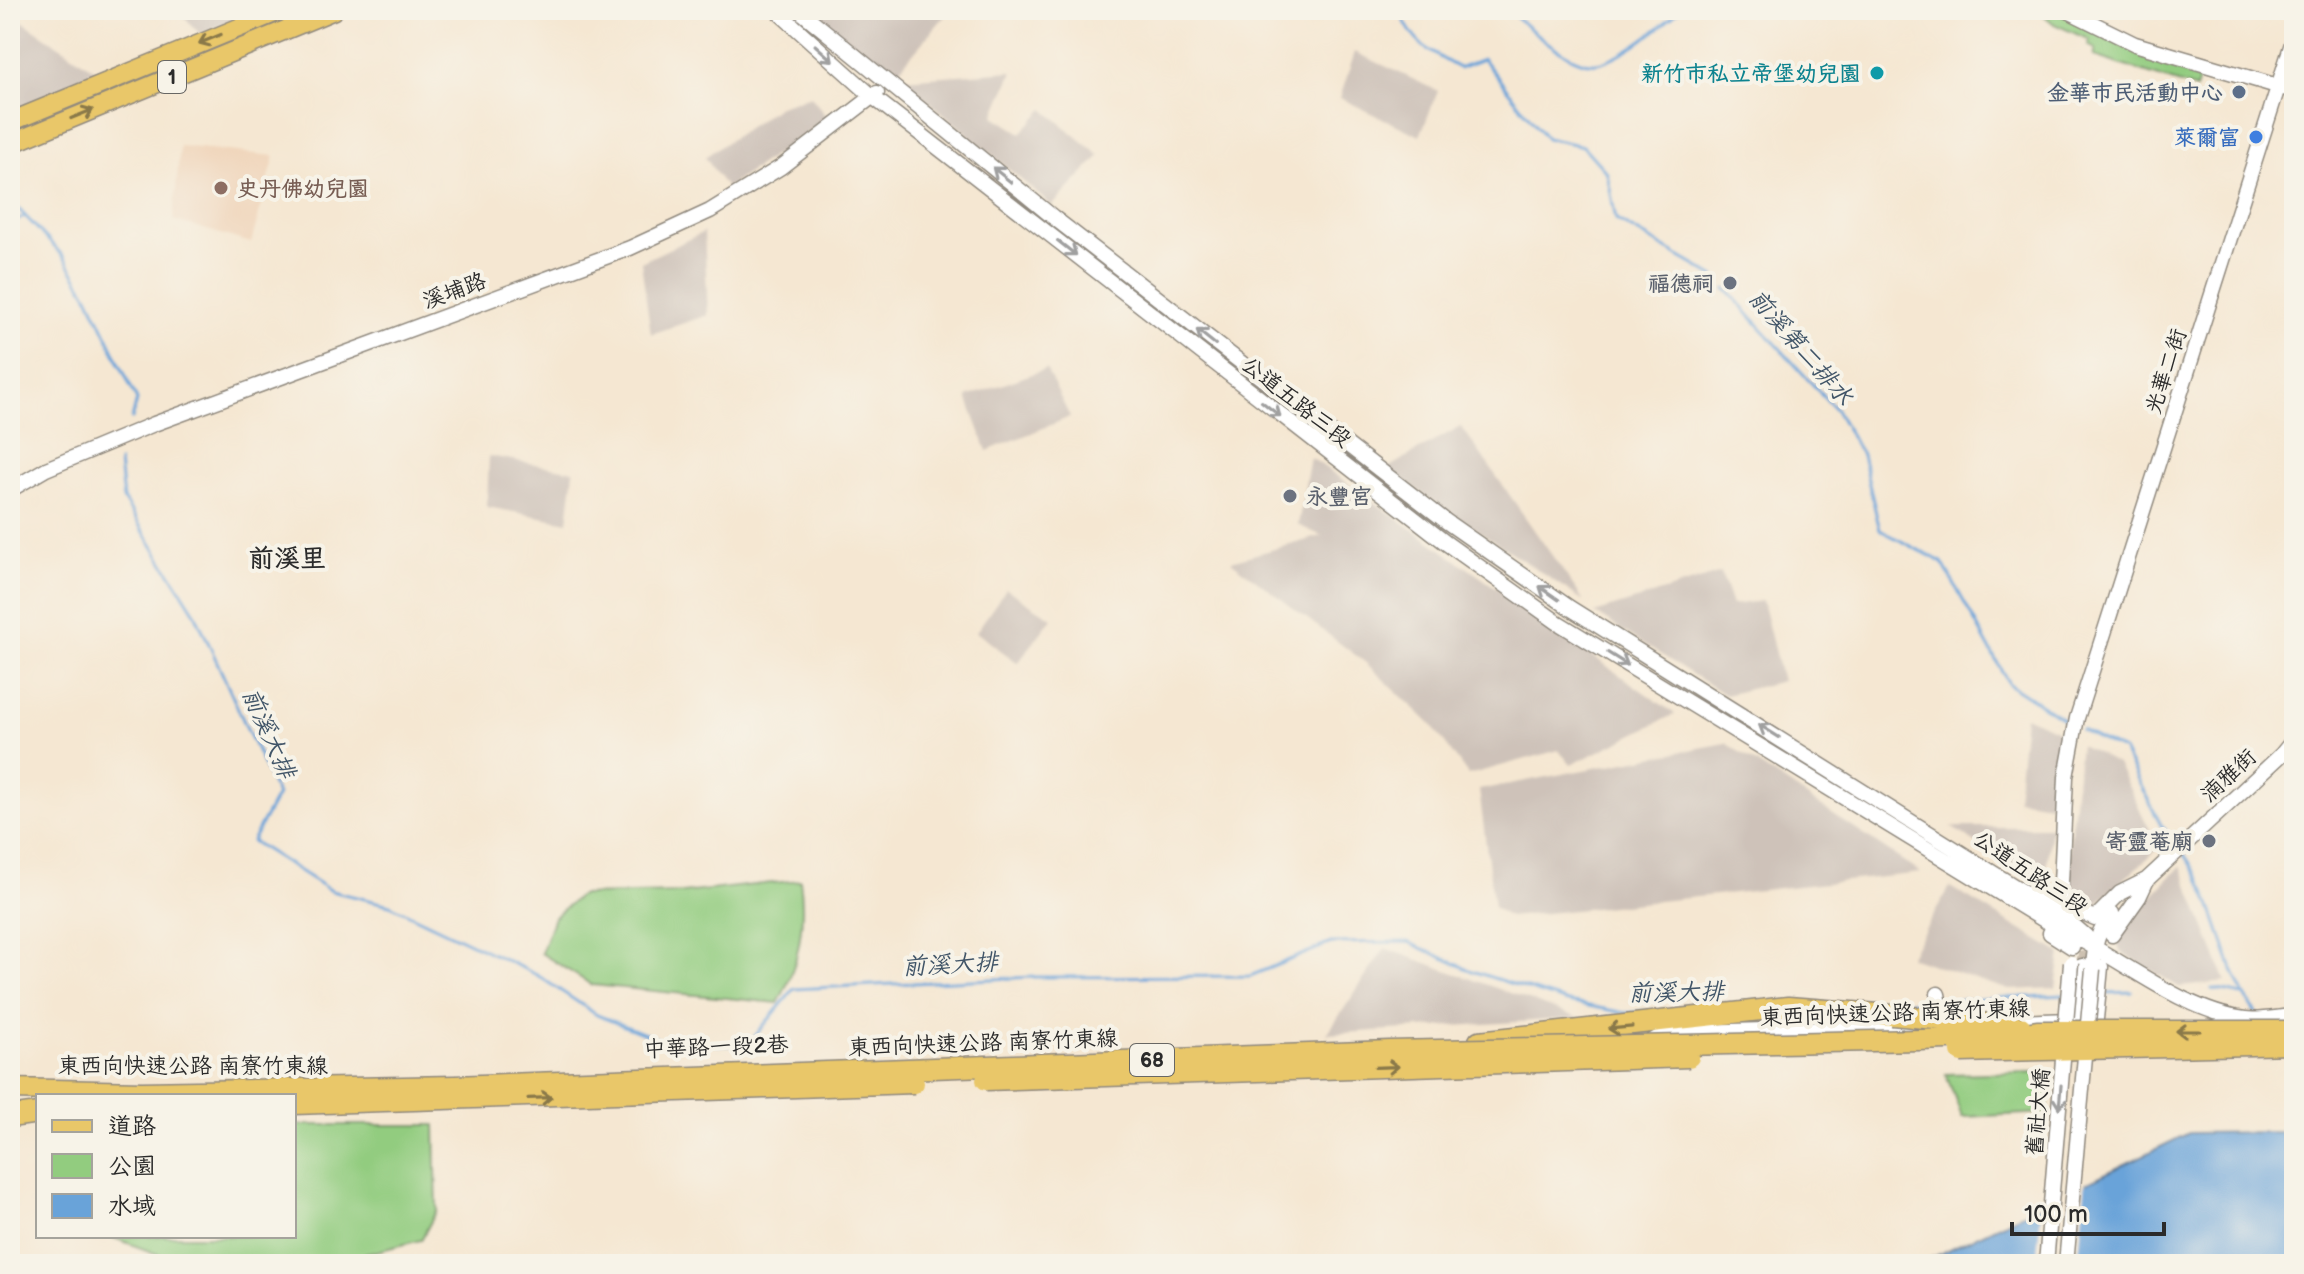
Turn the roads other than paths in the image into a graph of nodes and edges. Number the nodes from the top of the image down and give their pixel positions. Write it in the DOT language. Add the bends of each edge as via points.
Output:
graph roads {
  1 [pos="282,10"];
  2 [pos="334,10"];
  3 [pos="776,10"];
  4 [pos="799,10"];
  5 [pos="2066,10"];
  6 [pos="2294,37"];
  7 [pos="886,84"];
  8 [pos="2279,86"];
  9 [pos="2294,91"];
  10 [pos="873,97"];
  11 [pos="10,122"];
  12 [pos="10,144"];
  13 [pos="10,490"];
  14 [pos="1671,670"];
  15 [pos="1661,686"];
  16 [pos="2294,739"];
  17 [pos="1835,773"];
  18 [pos="1821,786"];
  19 [pos="2148,879"];
  20 [pos="2060,904"];
  21 [pos="2112,935"];
  22 [pos="2095,944"];
  23 [pos="2072,947"];
  24 [pos="2087,966"];
  25 [pos="1938,994"];
  26 [pos="1942,1015"];
  27 [pos="2294,1016"];
  28 [pos="2077,1019"];
  29 [pos="1974,1023"];
  30 [pos="1911,1026"];
  31 [pos="2037,1031"];
  32 [pos="2294,1031"];
  33 [pos="2294,1044"];
  34 [pos="1482,1047"];
  35 [pos="10,1081"];
  36 [pos="10,1089"];
  37 [pos="10,1104"];
  38 [pos="36,1104"];
  39 [pos="296,1104"];
  40 [pos="36,1113"];
  41 [pos="10,1117"];
  42 [pos="2046,1264"];
  43 [pos="2066,1264"];
  1 -- 11 [label="main road, 1, one-way"];
  12 -- 2 [label="main road, 1, one-way"];
  3 -- 10 [label="street, 公道五路三段, one-way"];
  4 -- 7 [label="street, 公道五路三段"];
  5 -- 8 [label="street" via="2135,44"];
  6 -- 8 [label="street, 光華二街"];
  7 -- 10 [label="street, 溪埔路"];
  14 -- 7 [label="street, 公道五路三段, one-way" via="1570,608 1423,504"];
  8 -- 9 [label="street"];
  8 -- 20 [label="street, 光華二街" via="2077,718 2070,747"];
  10 -- 13 [label="street, 溪埔路" via="781,167 710,211 630,248 154,424 46,469"];
  10 -- 15 [label="street, 公道五路三段, one-way" via="1446,543 1557,622"];
  14 -- 15 [label="street"];
  17 -- 14 [label="street, 公道五路三段, one-way"];
  15 -- 18 [label="street, 公道五路三段"];
  16 -- 19 [label="street, 湳雅街"];
  17 -- 20 [label="street, 公道五路三段" via="1878,791"];
  17 -- 22 [label="street, 公道五路三段" via="2065,918"];
  18 -- 22 [label="street, 公道五路三段" via="2057,928"];
  18 -- 23 [label="street, 公道五路三段" via="1859,817"];
  19 -- 20 [label="street, 公道五路三段" via="2120,893 2095,918"];
  19 -- 21 [label="street"];
  19 -- 22 [label="street" via="2103,923"];
  22 -- 24 [label="street"];
  22 -- 24 [label="street"];
  22 -- 27 [label="street" via="2212,1011 2246,1019"];
  24 -- 28 [label="street"];
  24 -- 28 [label="street" via="2098,986 2096,1019"];
  24 -- 42 [label="street, 舊社大橋, one-way, bridge"];
  24 -- 43 [label="street, 舊社大橋, bridge"];
  25 -- 26 [label="street"];
  26 -- 29 [label="street, 中華路一段2巷"];
  26 -- 30 [label="street, 中華路一段2巷"];
  28 -- 29 [label="street, 中華路一段2巷"];
  29 -- 30 [label="street, 中華路一段2巷"];
  30 -- 34 [label="street, 中華路一段2巷" via="1667,1033 1639,1048"];
  32 -- 31 [label="highway, 東西向快速公路 南寮竹東線 / 68, one-way, bridge"];
  31 -- 34 [label="highway, one-way, bridge" via="2011,1024 1788,1007"];
  31 -- 36 [label="highway, 東西向快速公路 南寮竹東線 / 68, bridge" via="1920,1040 1390,1051 455,1086"];
  39 -- 33 [label="highway, 東西向快速公路 南寮竹東線 / 68, one-way, bridge" via="1661,1058"];
  34 -- 35 [label="street, 中華路一段2巷" via="1424,1044 445,1078 157,1084"];
  37 -- 38 [label="highway, 東西向快速公路 南寮竹東線"];
  40 -- 41 [label="highway"];
}
